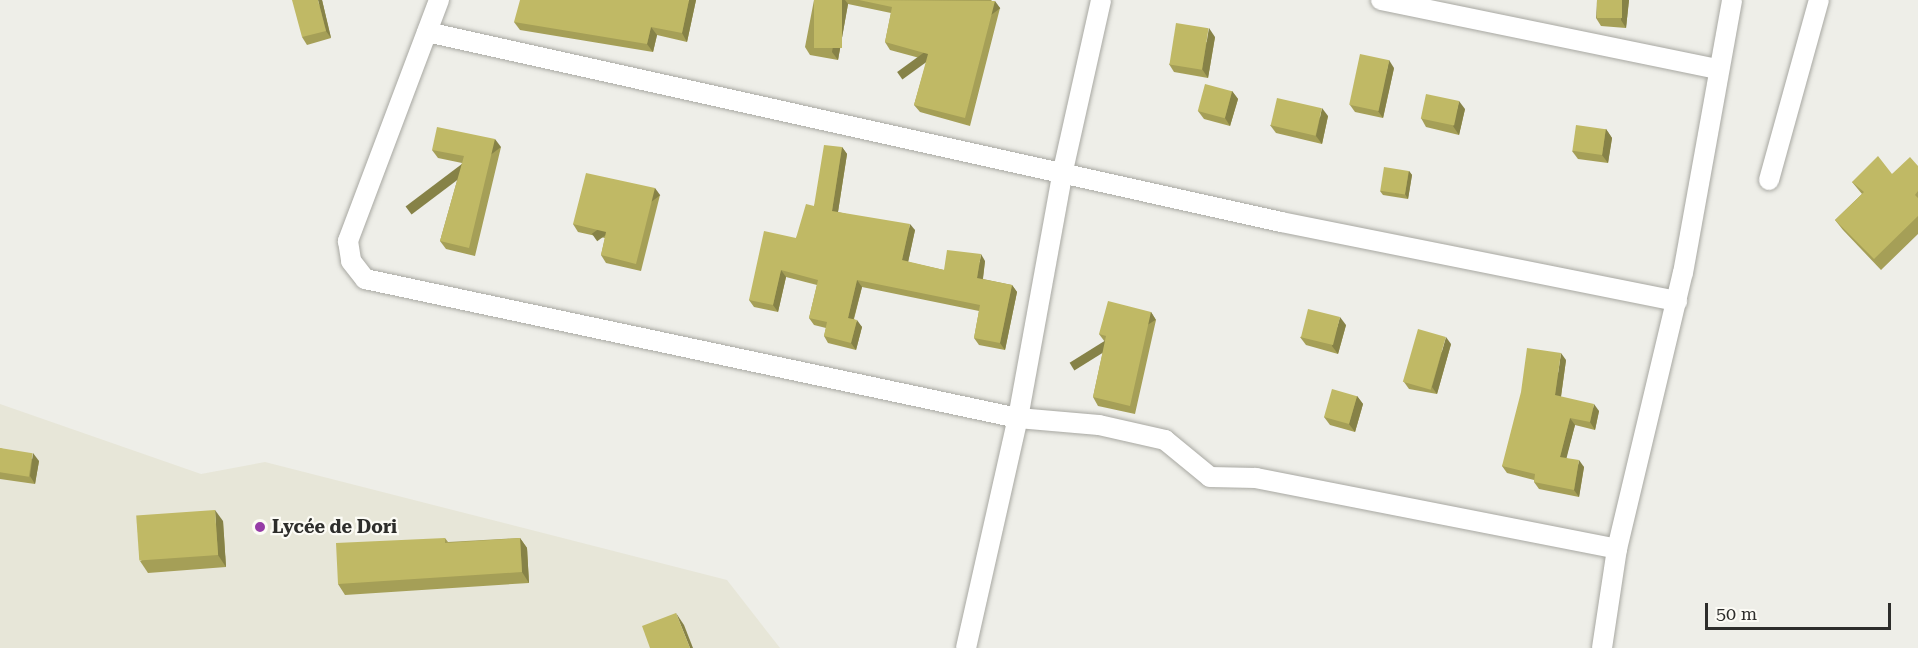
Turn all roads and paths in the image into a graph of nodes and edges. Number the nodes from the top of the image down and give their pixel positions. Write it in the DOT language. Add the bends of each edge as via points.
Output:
graph roads {
  1 [pos="440,0"];
  2 [pos="1101,0"];
  3 [pos="1381,0"];
  4 [pos="1732,0"];
  5 [pos="1819,0"];
  6 [pos="427,32"];
  7 [pos="1717,69"];
  8 [pos="1062,175"];
  9 [pos="1769,180"];
  10 [pos="1677,301"];
  11 [pos="1018,418"];
  12 [pos="1617,549"];
  13 [pos="966,648"];
  14 [pos="1602,648"];
  1 -- 6 [label="street"];
  2 -- 8 [label="street"];
  3 -- 7 [label="street"];
  4 -- 7 [label="street"];
  5 -- 9 [label="street"];
  6 -- 8 [label="street"];
  6 -- 11 [label="street" via="348,241 351,261 365,279"];
  7 -- 10 [label="street"];
  8 -- 10 [label="street"];
  8 -- 11 [label="street"];
  10 -- 12 [label="street"];
  11 -- 12 [label="street" via="1099,425 1165,440 1210,477 1256,478"];
  11 -- 13 [label="street"];
  12 -- 14 [label="street"];
}
